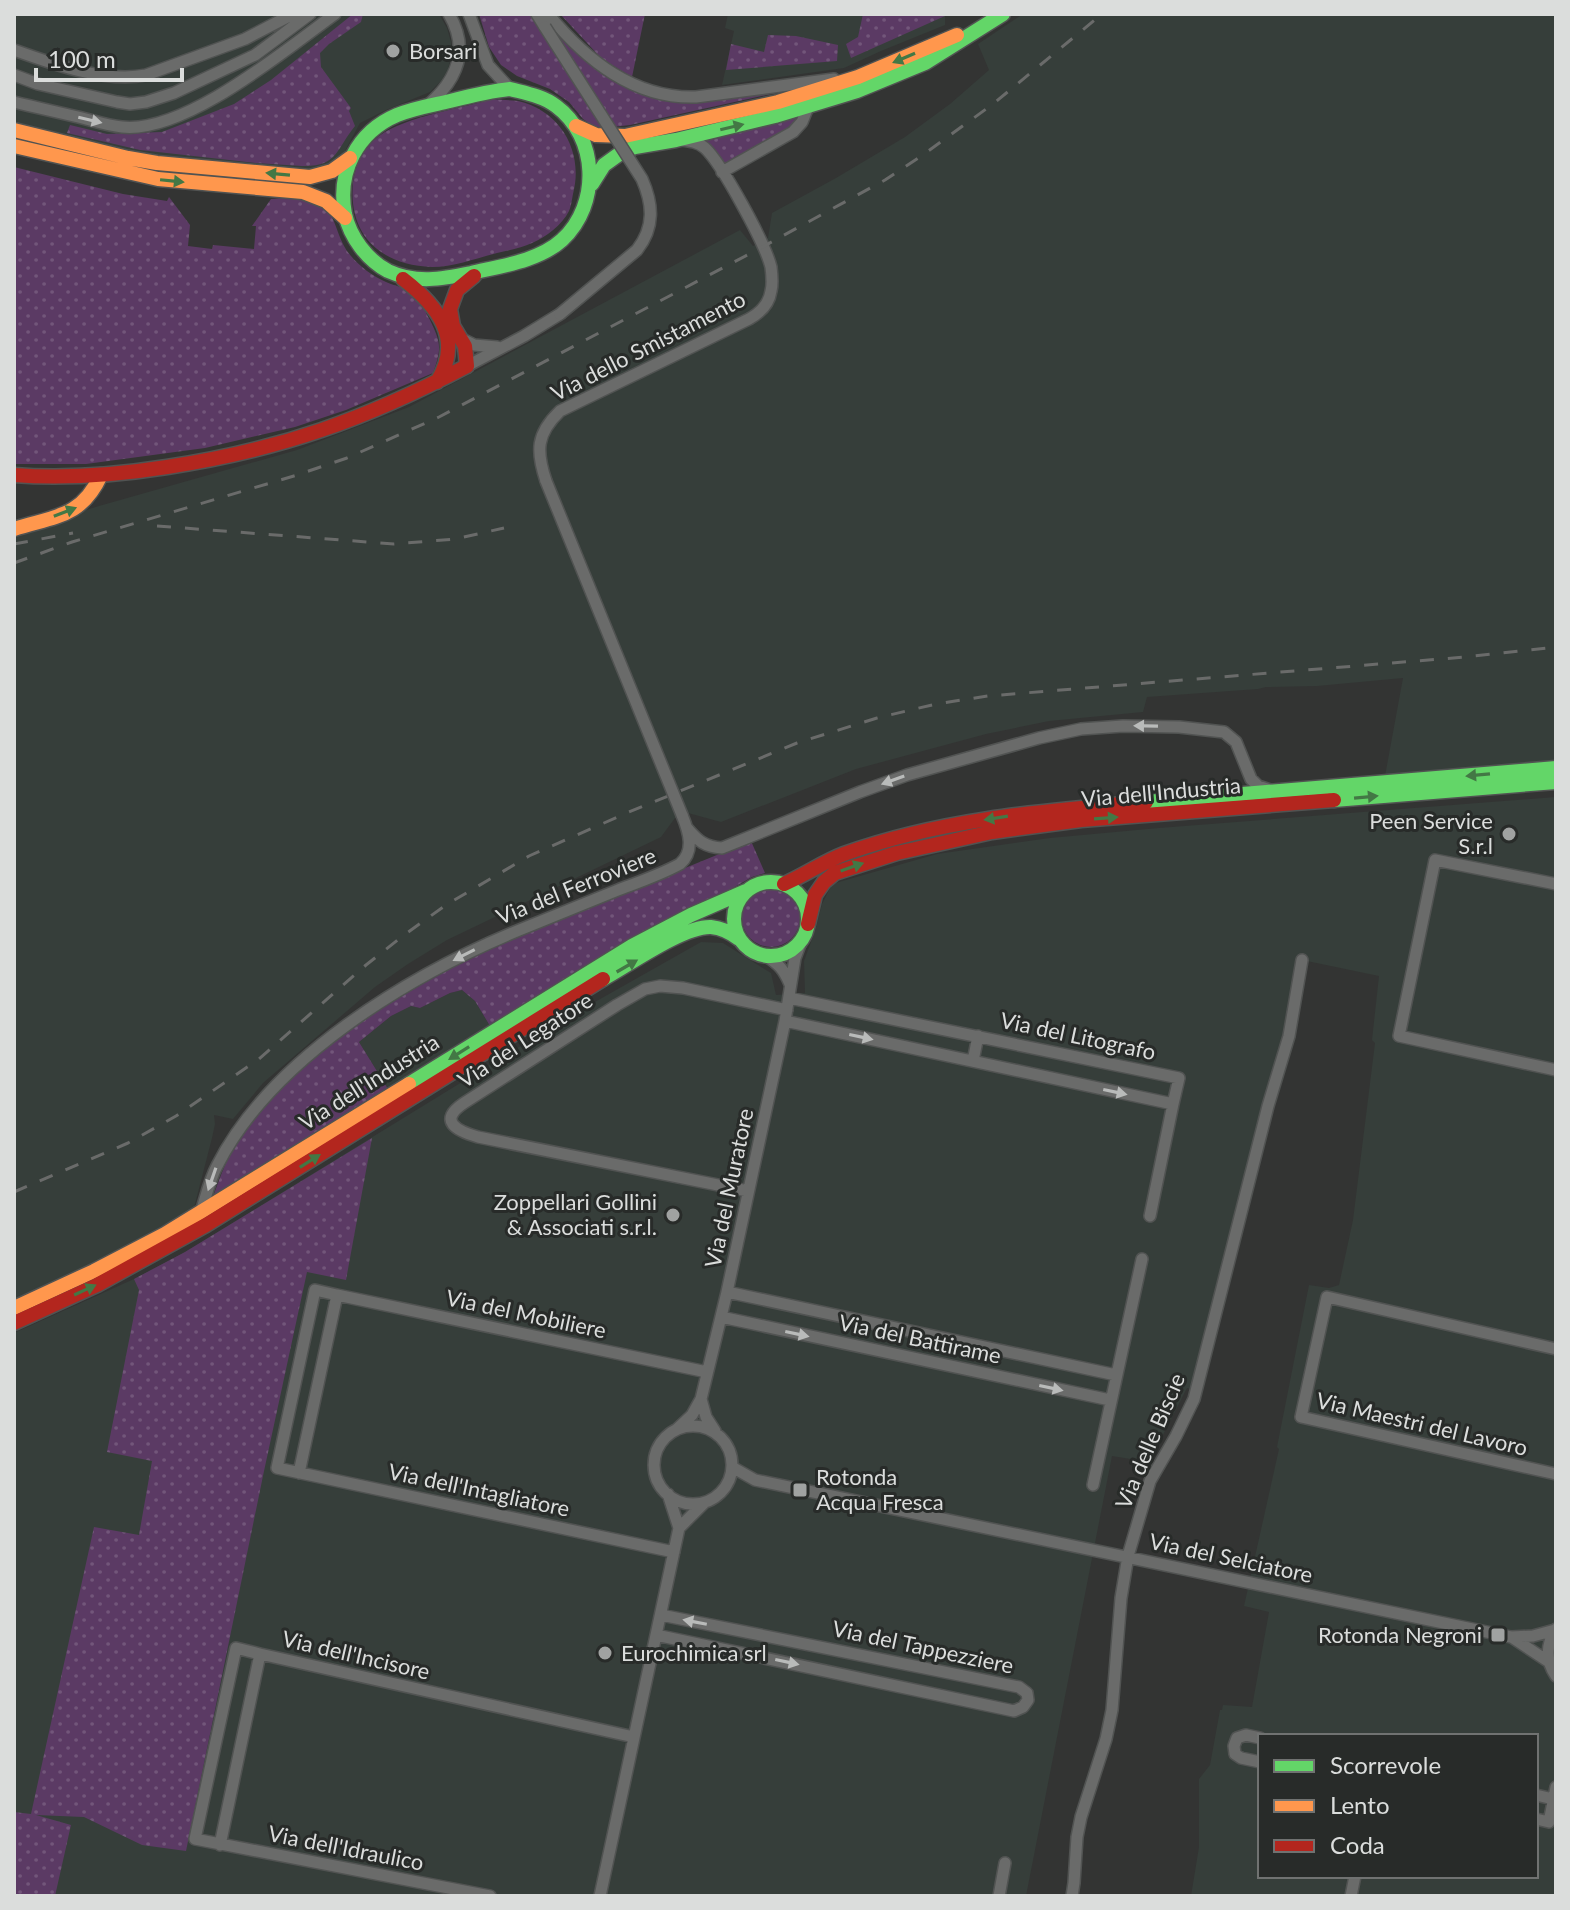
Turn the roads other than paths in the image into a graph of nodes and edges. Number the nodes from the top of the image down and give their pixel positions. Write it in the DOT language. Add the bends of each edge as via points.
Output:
graph roads {
  1 [pos="293,14"];
  2 [pos="310,14"];
  3 [pos="335,14"];
  4 [pos="449,14"];
  5 [pos="469,14"];
  6 [pos="537,14"];
  7 [pos="548,14"];
  8 [pos="1002,14"];
  9 [pos="14,50"];
  10 [pos="14,75"];
  11 [pos="858,77"];
  12 [pos="510,89"];
  13 [pos="14,102"];
  14 [pos="425,107"];
  15 [pos="808,107"];
  16 [pos="574,124"];
  17 [pos="14,130"];
  18 [pos="676,140"];
  19 [pos="14,146"];
  20 [pos="350,158"];
  21 [pos="722,172"];
  22 [pos="590,188"];
  23 [pos="345,218"];
  24 [pos="496,266"];
  25 [pos="400,276"];
  26 [pos="462,339"];
  27 [pos="502,347"];
  28 [pos="451,350"];
  29 [pos="467,366"];
  30 [pos="437,382"];
  31 [pos="14,475"];
  32 [pos="101,475"];
  33 [pos="14,529"];
  34 [pos="1556,768"];
  35 [pos="1556,782"];
  36 [pos="1278,791"];
  37 [pos="687,828"];
  38 [pos="784,884"];
  39 [pos="1556,884"];
  40 [pos="746,891"];
  41 [pos="808,924"];
  42 [pos="739,939"];
  43 [pos="801,942"];
  44 [pos="766,956"];
  45 [pos="1302,960"];
  46 [pos="790,984"];
  47 [pos="787,1010"];
  48 [pos="978,1036"];
  49 [pos="973,1061"];
  50 [pos="1556,1070"];
  51 [pos="1173,1104"];
  52 [pos="748,1191"];
  53 [pos="201,1212"];
  54 [pos="1150,1216"];
  55 [pos="1142,1259"];
  56 [pos="727,1292"];
  57 [pos="337,1295"];
  58 [pos="14,1308"];
  59 [pos="721,1317"];
  60 [pos="14,1323"];
  61 [pos="1556,1349"];
  62 [pos="707,1372"];
  63 [pos="1116,1375"];
  64 [pos="701,1399"];
  65 [pos="1110,1400"];
  66 [pos="677,1429"];
  67 [pos="716,1433"];
  68 [pos="732,1467"];
  69 [pos="299,1473"];
  70 [pos="1556,1474"];
  71 [pos="755,1480"];
  72 [pos="726,1485"];
  73 [pos="1093,1485"];
  74 [pos="668,1494"];
  75 [pos="707,1501"];
  76 [pos="679,1528"];
  77 [pos="674,1552"];
  78 [pos="1128,1556"];
  79 [pos="661,1615"];
  80 [pos="1556,1630"];
  81 [pos="656,1635"];
  82 [pos="1511,1637"];
  83 [pos="845,1651"];
  84 [pos="260,1654"];
  85 [pos="1549,1662"];
  86 [pos="839,1673"];
  87 [pos="1556,1676"];
  88 [pos="634,1737"];
  89 [pos="1258,1738"];
  90 [pos="1258,1762"];
  91 [pos="1555,1793"];
  92 [pos="1538,1819"];
  93 [pos="220,1845"];
  94 [pos="1005,1863"];
  95 [pos="490,1896"];
  96 [pos="600,1896"];
  97 [pos="999,1896"];
  98 [pos="1072,1896"];
  1 -- 9 [label="street" via="245,39 134,77 84,71"];
  2 -- 10 [label="street" via="255,55 146,102 117,102"];
  13 -- 3 [label="street, one-way" via="122,127 162,123 254,73"];
  4 -- 14 [label="street" via="459,38 458,61 449,83"];
  5 -- 12 [label="street" via="484,57"];
  6 -- 27 [label="street, bridge" via="642,179 650,203 649,230 637,250 560,314"];
  7 -- 11 [label="street" via="603,68 656,93 696,97"];
  8 -- 11 [label="main road, one-way"];
  8 -- 15 [label="main road" via="925,63"];
  11 -- 16 [label="main road" via="778,102 625,136 596,135"];
  12 -- 14 [label="main road"];
  12 -- 16 [label="main road" via="543,98"];
  14 -- 20 [label="main road" via="376,127"];
  18 -- 15 [label="main road, one-way"];
  15 -- 21 [label="street" via="793,132"];
  16 -- 22 [label="main road" via="589,156"];
  20 -- 17 [label="main road, one-way" via="325,176 310,177 157,163"];
  18 -- 21 [label="street, Via dello Smistamento" via="704,147"];
  18 -- 22 [label="main road" via="622,152 604,165"];
  19 -- 23 [label="main road, one-way" via="158,179 303,192 329,202"];
  20 -- 23 [label="main road" via="343,182"];
  21 -- 37 [label="street, Via dello Smistamento, bridge" via="765,251 772,278 769,301 749,319 560,411 540,440 539,455"];
  22 -- 24 [label="main road" via="579,219 564,238 534,256"];
  23 -- 25 [label="main road" via="362,250"];
  24 -- 25 [label="main road" via="440,280"];
  24 -- 26 [label="main road" via="467,280 453,296 452,324"];
  25 -- 28 [label="main road" via="426,298"];
  26 -- 27 [label="street"];
  26 -- 29 [label="main road"];
  27 -- 29 [label="street"];
  28 -- 29 [label="main road"];
  28 -- 30 [label="main road"];
  29 -- 30 [label="main road"];
  30 -- 32 [label="main road" via="299,439 185,464"];
  31 -- 32 [label="main road"];
  33 -- 32 [label="main road, one-way" via="82,505"];
  34 -- 36 [label="main road, Via dell'Industria, one-way"];
  41 -- 35 [label="main road, Via dell'Industria, one-way" via="815,895 835,873 992,832 1081,820"];
  36 -- 37 [label="street, one-way" via="1251,779 1236,742 1224,732 1123,726 1039,738 907,775 722,848 705,846"];
  36 -- 38 [label="main road, Via dell'Industria, one-way" via="1051,810 965,823 844,854"];
  37 -- 53 [label="street, Via del Ferroviere, one-way" via="688,853 680,864 465,954 327,1041 294,1069 229,1144"];
  38 -- 40 [label="main road" via="764,882"];
  38 -- 41 [label="main road" via="806,904"];
  39 -- 50 [label="street" via="1435,860 1399,1036"];
  40 -- 42 [label="main road" via="735,909"];
  40 -- 53 [label="main road, Via dell'Industria, one-way" via="612,958"];
  41 -- 43 [label="main road"];
  42 -- 44 [label="main road"];
  60 -- 42 [label="main road, Via dell'Industria, one-way" via="206,1225 673,939 709,927"];
  43 -- 44 [label="main road" via="785,954"];
  43 -- 46 [label="street, Via del Muratore"];
  44 -- 46 [label="street" via="785,971"];
  45 -- 78 [label="street, Via delle Biscie" via="1289,1036 1194,1399 1150,1481"];
  46 -- 47 [label="street, Via del Muratore"];
  47 -- 48 [label="street, Via del Litografo"];
  47 -- 49 [label="street, one-way"];
  47 -- 52 [label="street, Via del Muratore"];
  47 -- 52 [label="street, Via del Legatore" via="683,988 645,989 452,1115 455,1128 478,1137"];
  48 -- 49 [label="street"];
  48 -- 51 [label="street, Via del Litografo" via="1179,1078"];
  49 -- 51 [label="street, one-way"];
  51 -- 54 [label="street"];
  52 -- 56 [label="street, Via del Muratore"];
  53 -- 58 [label="main road, Via dell'Industria"];
  55 -- 63 [label="street"];
  56 -- 59 [label="street, Via del Muratore"];
  56 -- 63 [label="street, Via del Battirame"];
  57 -- 62 [label="street, Via del Mobiliere"];
  57 -- 69 [label="street"];
  57 -- 69 [label="street, Via dell'Intagliatore" via="315,1290 277,1468"];
  59 -- 62 [label="street, Via del Muratore"];
  59 -- 65 [label="street, Via del Battirame, one-way"];
  61 -- 70 [label="street, Via Maestri del Lavoro" via="1327,1297 1301,1417"];
  62 -- 64 [label="street, Via del Muratore"];
  63 -- 65 [label="street"];
  64 -- 66 [label="street, Via del Muratore"];
  64 -- 67 [label="street"];
  65 -- 73 [label="street"];
  66 -- 67 [label="street" via="704,1427"];
  66 -- 74 [label="street" via="666,1436 654,1459 659,1484"];
  67 -- 68 [label="street" via="725,1442"];
  68 -- 71 [label="street, Via del Selciatore"];
  68 -- 72 [label="street"];
  69 -- 77 [label="street, Via dell'Intagliatore"];
  71 -- 72 [label="street, Via del Selciatore"];
  71 -- 78 [label="street, Via del Selciatore"];
  72 -- 75 [label="street"];
  74 -- 75 [label="street" via="686,1503"];
  74 -- 76 [label="street"];
  75 -- 76 [label="street"];
  76 -- 77 [label="street"];
  77 -- 79 [label="street"];
  78 -- 82 [label="street, Via del Selciatore"];
  78 -- 98 [label="street, Via delle Biscie" via="1112,1710 1081,1817"];
  79 -- 81 [label="street"];
  83 -- 79 [label="street, Via del Tappezziere, one-way"];
  80 -- 82 [label="street, Via del Selciatore"];
  80 -- 85 [label="street" via="1547,1651"];
  81 -- 86 [label="street, Via del Tappezziere, one-way"];
  81 -- 88 [label="street"];
  82 -- 85 [label="street, Via del Selciatore"];
  83 -- 86 [label="street"];
  83 -- 86 [label="street, Via del Tappezziere" via="1019,1687 1028,1700 1014,1711"];
  84 -- 88 [label="street, Via dell'Incisore"];
  84 -- 93 [label="street, Via dell'Incisore"];
  84 -- 93 [label="street, Via dell'Idraulico" via="236,1648 195,1839"];
  85 -- 87 [label="street"];
  88 -- 96 [label="street"];
  89 -- 90 [label="street" via="1237,1738 1234,1746 1241,1758"];
  91 -- 92 [label="street" via="1549,1822"];
  93 -- 95 [label="street, Via dell'Idraulico"];
  94 -- 97 [label="street"];
}
